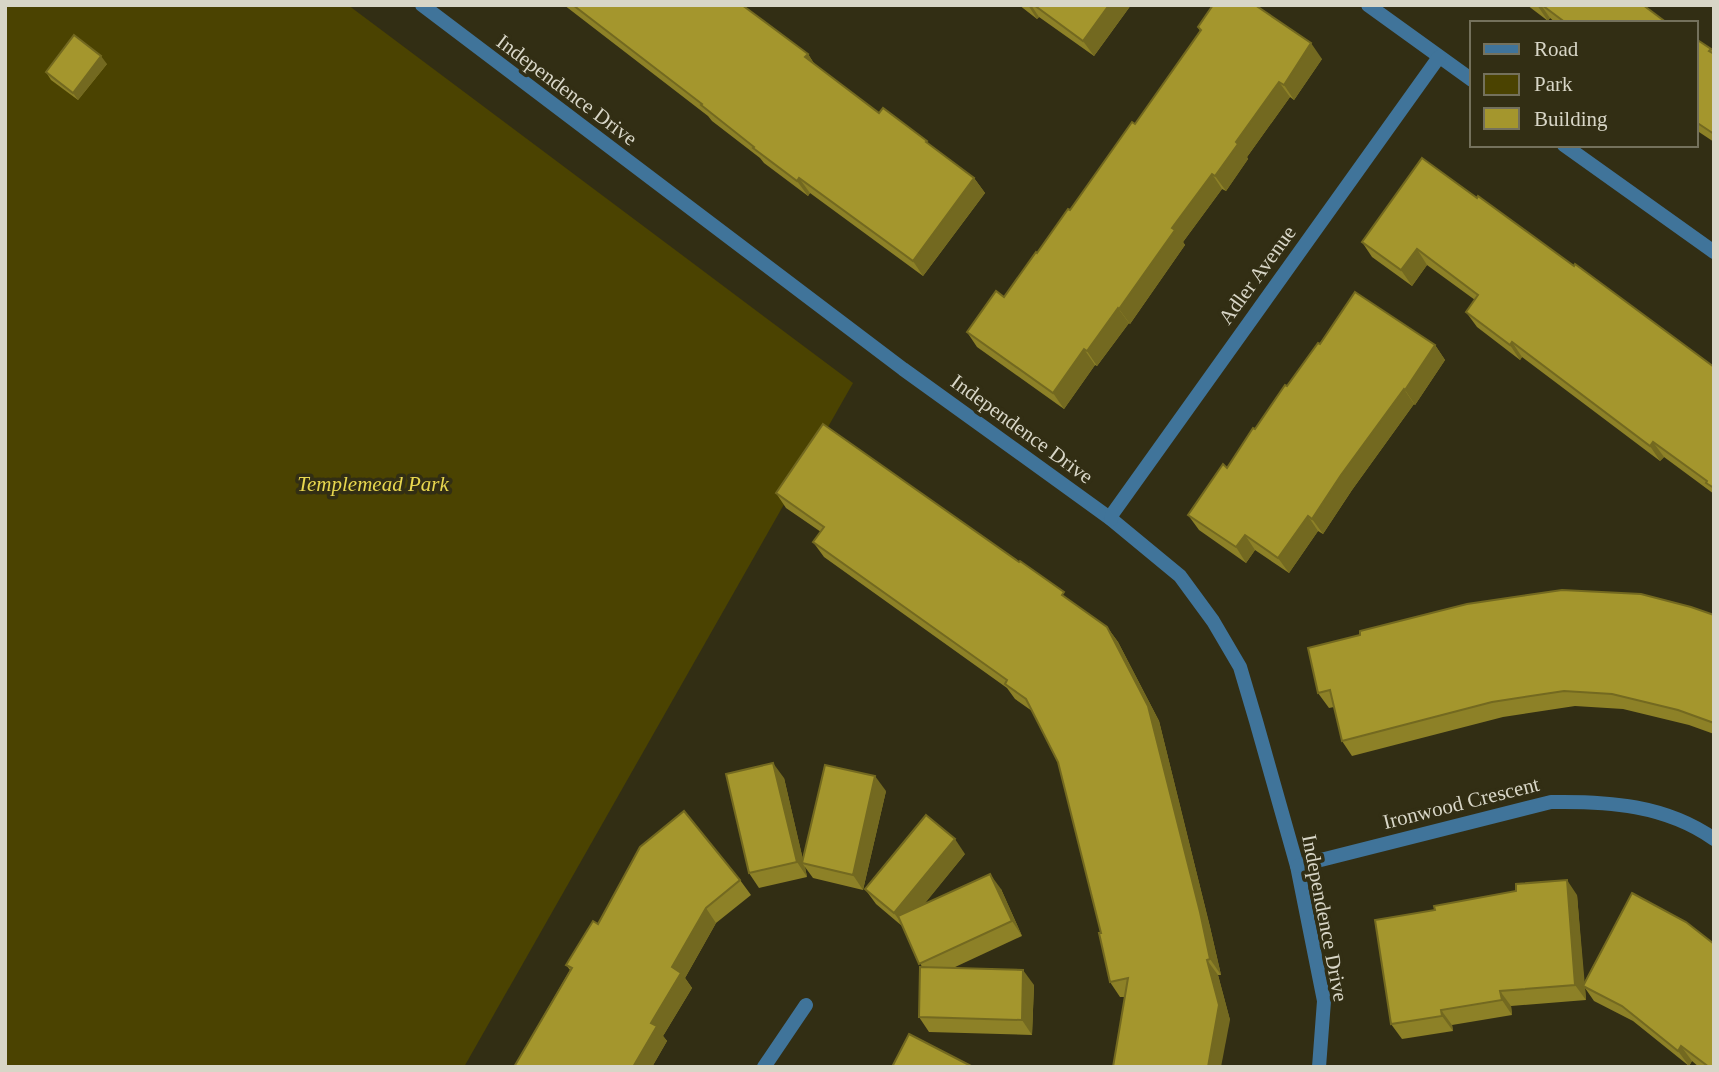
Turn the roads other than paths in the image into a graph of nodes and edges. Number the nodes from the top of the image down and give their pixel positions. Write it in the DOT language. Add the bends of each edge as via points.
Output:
graph roads {
  1 [pos="422,5"];
  2 [pos="1368,5"];
  3 [pos="1439,57"];
  4 [pos="1470,79"];
  5 [pos="1567,147"];
  6 [pos="1714,252"];
  7 [pos="1111,519"];
  8 [pos="1714,839"];
  9 [pos="1297,866"];
  10 [pos="806,1005"];
  11 [pos="764,1067"];
  12 [pos="1319,1067"];
  1 -- 7 [label="street, Independence Drive" via="903,369"];
  2 -- 3 [label="street"];
  3 -- 4 [label="street"];
  3 -- 7 [label="street, Adler Avenue"];
  5 -- 6 [label="street"];
  7 -- 9 [label="street, Independence Drive" via="1180,576 1240,667"];
  8 -- 9 [label="street, Ironwood Crescent" via="1665,815 1626,804 1552,802"];
  9 -- 12 [label="street, Independence Drive" via="1324,1000"];
  10 -- 11 [label="street"];
}
